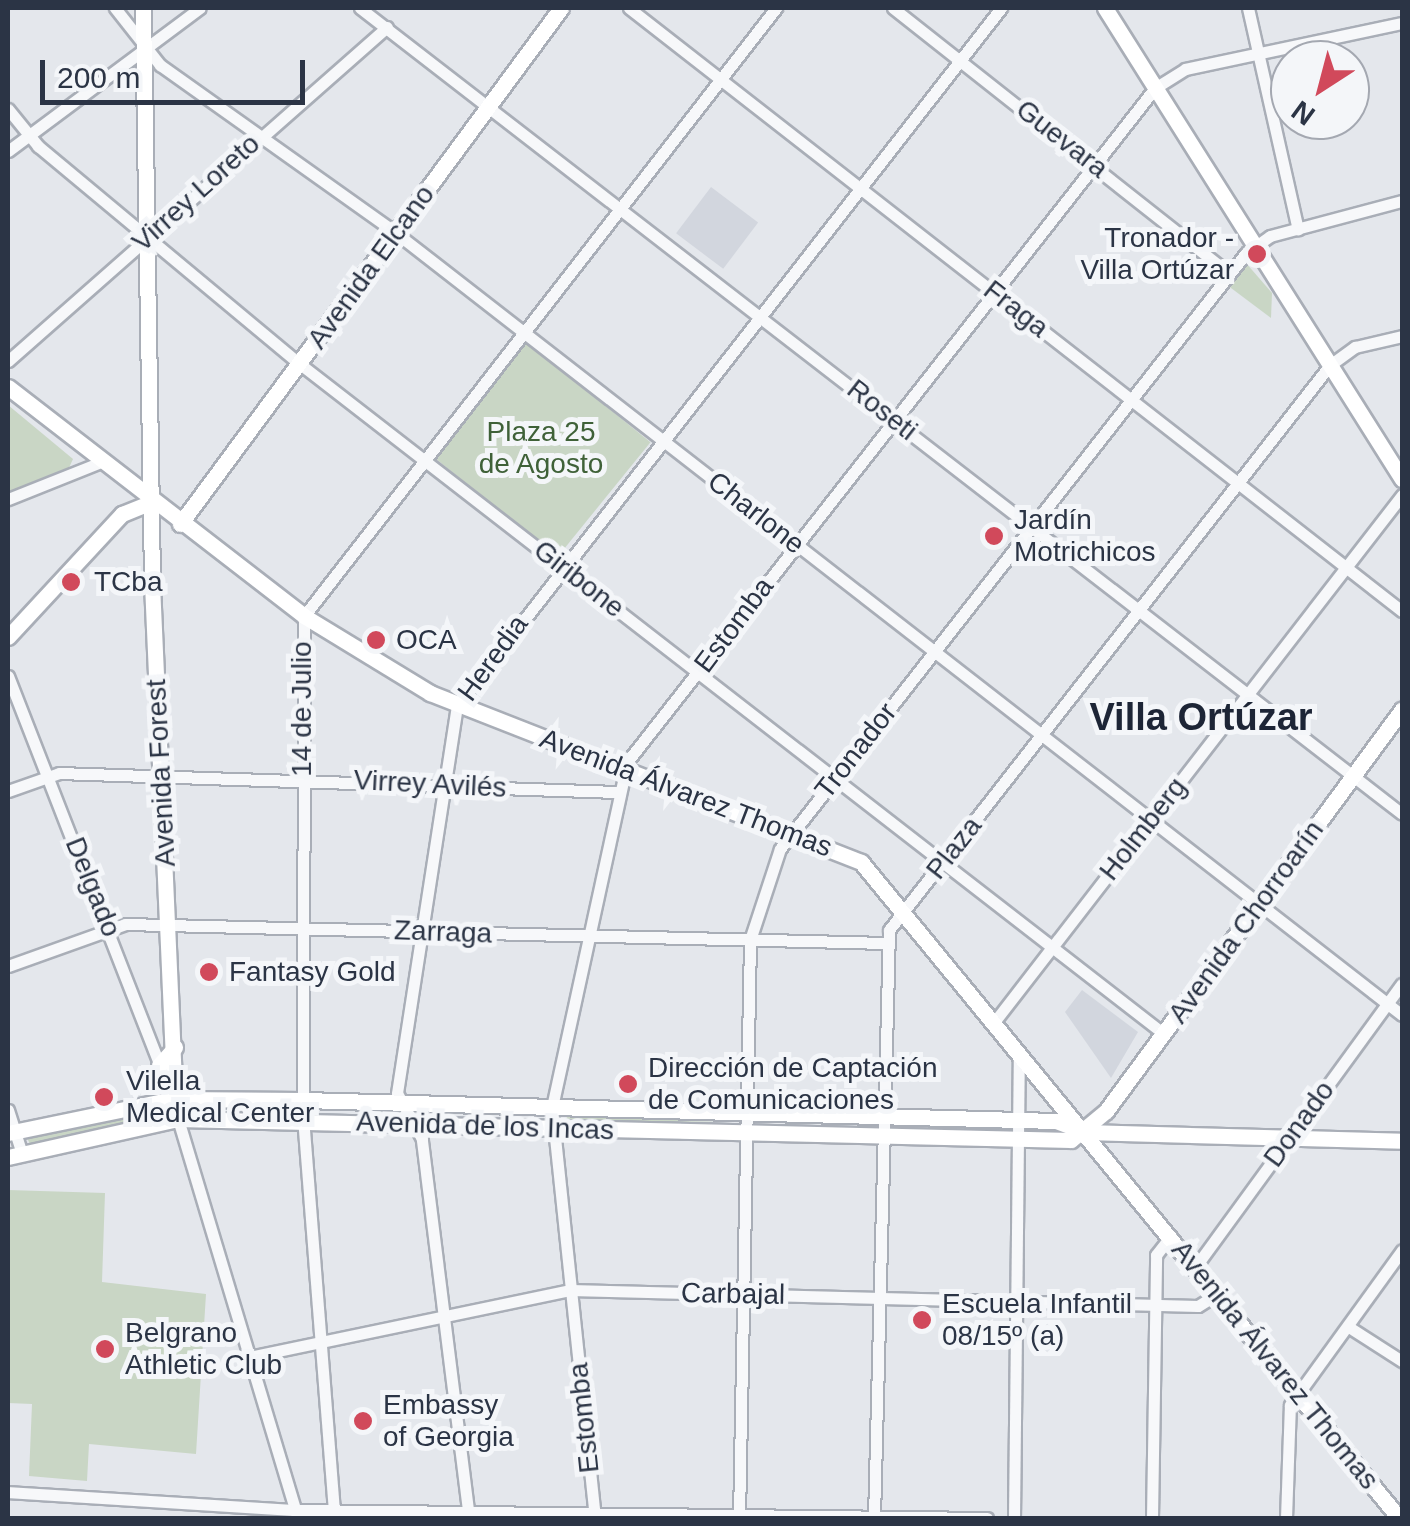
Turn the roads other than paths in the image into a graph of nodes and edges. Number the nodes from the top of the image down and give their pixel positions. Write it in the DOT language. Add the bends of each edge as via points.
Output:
graph roads {
  1 [pos="115,8"];
  2 [pos="143,8"];
  3 [pos="200,8"];
  4 [pos="360,8"];
  5 [pos="561,8"];
  6 [pos="629,8"];
  7 [pos="776,8"];
  8 [pos="893,8"];
  9 [pos="1002,8"];
  10 [pos="1105,8"];
  11 [pos="1248,8"];
  12 [pos="1402,24"];
  13 [pos="386,27"];
  14 [pos="144,47"];
  15 [pos="1258,54"];
  16 [pos="959,59"];
  17 [pos="722,78"];
  18 [pos="1155,88"];
  19 [pos="490,104"];
  20 [pos="8,109"];
  21 [pos="260,135"];
  22 [pos="28,136"];
  23 [pos="8,151"];
  24 [pos="1095,165"];
  25 [pos="859,186"];
  26 [pos="1402,201"];
  27 [pos="622,206"];
  28 [pos="1298,229"];
  29 [pos="396,233"];
  30 [pos="146,237"];
  31 [pos="1254,246"];
  32 [pos="1229,272"];
  33 [pos="995,292"];
  34 [pos="760,314"];
  35 [pos="523,332"];
  36 [pos="1402,336"];
  37 [pos="8,361"];
  38 [pos="300,364"];
  39 [pos="1330,365"];
  40 [pos="8,387"];
  41 [pos="1130,399"];
  42 [pos="895,420"];
  43 [pos="660,439"];
  44 [pos="424,458"];
  45 [pos="101,462"];
  46 [pos="1402,479"];
  47 [pos="1238,484"];
  48 [pos="1402,495"];
  49 [pos="8,500"];
  50 [pos="151,502"];
  51 [pos="180,524"];
  52 [pos="1031,526"];
  53 [pos="796,544"];
  54 [pos="562,566"];
  55 [pos="1347,568"];
  56 [pos="1140,610"];
  57 [pos="1402,611"];
  58 [pos="304,616"];
  59 [pos="8,637"];
  60 [pos="932,653"];
  61 [pos="698,672"];
  62 [pos="8,676"];
  63 [pos="1247,696"];
  64 [pos="457,706"];
  65 [pos="1402,708"];
  66 [pos="1041,738"];
  67 [pos="624,769"];
  68 [pos="46,774"];
  69 [pos="160,776"];
  70 [pos="302,777"];
  71 [pos="1352,777"];
  72 [pos="832,780"];
  73 [pos="441,785"];
  74 [pos="8,791"];
  75 [pos="616,792"];
  76 [pos="1402,814"];
  77 [pos="1148,822"];
  78 [pos="791,833"];
  79 [pos="942,864"];
  80 [pos="1258,907"];
  81 [pos="904,910"];
  82 [pos="109,925"];
  83 [pos="169,926"];
  84 [pos="302,928"];
  85 [pos="417,932"];
  86 [pos="585,937"];
  87 [pos="750,940"];
  88 [pos="886,943"];
  89 [pos="1050,948"];
  90 [pos="8,966"];
  91 [pos="1402,984"];
  92 [pos="1388,1004"];
  93 [pos="1402,1015"];
  94 [pos="995,1022"];
  95 [pos="1164,1034"];
  96 [pos="174,1048"];
  97 [pos="1019,1051"];
  98 [pos="159,1065"];
  99 [pos="173,1099"];
  100 [pos="303,1100"];
  101 [pos="401,1102"];
  102 [pos="552,1107"];
  103 [pos="8,1110"];
  104 [pos="748,1111"];
  105 [pos="883,1116"];
  106 [pos="178,1118"];
  107 [pos="302,1120"];
  108 [pos="1018,1120"];
  109 [pos="414,1125"];
  110 [pos="553,1130"];
  111 [pos="11,1132"];
  112 [pos="1085,1132"];
  113 [pos="747,1133"];
  114 [pos="883,1136"];
  115 [pos="1289,1137"];
  116 [pos="1018,1140"];
  117 [pos="1402,1141"];
  118 [pos="15,1155"];
  119 [pos="1172,1236"];
  120 [pos="1400,1257"];
  121 [pos="1196,1266"];
  122 [pos="570,1290"];
  123 [pos="1220,1294"];
  124 [pos="743,1295"];
  125 [pos="880,1295"];
  126 [pos="1016,1300"];
  127 [pos="1154,1304"];
  128 [pos="441,1314"];
  129 [pos="1349,1327"];
  130 [pos="321,1337"];
  131 [pos="249,1356"];
  132 [pos="1402,1362"];
  133 [pos="1300,1393"];
  134 [pos="8,1492"];
  135 [pos="334,1510"];
  136 [pos="296,1514"];
  137 [pos="469,1514"];
  138 [pos="594,1516"];
  139 [pos="739,1516"];
  140 [pos="874,1517"];
  141 [pos="987,1518"];
  142 [pos="1014,1518"];
  143 [pos="1152,1518"];
  144 [pos="1286,1518"];
  145 [pos="1398,1518"];
  1 -- 14 [label="street, Charlone"];
  2 -- 14 [label="main road, Avenida Forest"];
  3 -- 14 [label="street"];
  4 -- 13 [label="street, Roseti"];
  5 -- 19 [label="main road, Avenida Elcano"];
  6 -- 17 [label="street, Fraga"];
  7 -- 17 [label="street, 14 de Julio"];
  8 -- 16 [label="street, Guevara"];
  9 -- 16 [label="street, Heredia"];
  10 -- 18 [label="main road"];
  11 -- 15 [label="street"];
  12 -- 15 [label="street, Estomba"];
  13 -- 19 [label="street, Roseti"];
  13 -- 21 [label="street, Virrey Loreto"];
  14 -- 21 [label="street, Charlone"];
  14 -- 22 [label="street"];
  14 -- 30 [label="main road, Avenida Forest"];
  15 -- 18 [label="street, Estomba" via="1184,70"];
  15 -- 28 [label="street"];
  16 -- 24 [label="street, Guevara"];
  16 -- 25 [label="street, Heredia"];
  17 -- 25 [label="street, Fraga"];
  17 -- 27 [label="street, 14 de Julio"];
  18 -- 24 [label="street, Estomba"];
  18 -- 31 [label="main road"];
  19 -- 27 [label="street, Roseti"];
  19 -- 29 [label="main road, Avenida Elcano"];
  20 -- 22 [label="street, Giribone"];
  21 -- 29 [label="street, Charlone"];
  21 -- 30 [label="street, Virrey Loreto"];
  22 -- 23 [label="street"];
  22 -- 30 [label="street, Giribone"];
  24 -- 32 [label="street, Guevara"];
  24 -- 33 [label="street, Estomba"];
  25 -- 33 [label="street, Fraga"];
  25 -- 34 [label="street, Heredia"];
  26 -- 28 [label="street, Tronador"];
  27 -- 34 [label="street, Roseti"];
  27 -- 35 [label="street, 14 de Julio"];
  28 -- 31 [label="street, Tronador"];
  29 -- 35 [label="street, Charlone"];
  29 -- 38 [label="main road, Avenida Elcano"];
  30 -- 37 [label="street, Virrey Loreto"];
  30 -- 38 [label="street, Giribone"];
  30 -- 50 [label="main road, Avenida Forest"];
  31 -- 32 [label="street, Tronador"];
  31 -- 39 [label="main road"];
  32 -- 41 [label="street, Tronador"];
  33 -- 41 [label="street, Fraga"];
  33 -- 42 [label="street, Estomba"];
  34 -- 42 [label="street, Roseti"];
  34 -- 43 [label="street, Heredia"];
  35 -- 43 [label="street, Charlone"];
  35 -- 44 [label="street, 14 de Julio"];
  36 -- 39 [label="street, Plaza" via="1355,346"];
  38 -- 44 [label="street, Giribone"];
  38 -- 51 [label="main road, Avenida Elcano"];
  39 -- 46 [label="main road"];
  39 -- 47 [label="street, Plaza"];
  40 -- 45 [label="main road, Avenida Álvarez Thomas"];
  41 -- 47 [label="street, Fraga"];
  41 -- 52 [label="street, Tronador"];
  42 -- 52 [label="street, Roseti"];
  42 -- 53 [label="street, Estomba"];
  43 -- 53 [label="street, Charlone"];
  43 -- 54 [label="street, Heredia"];
  44 -- 54 [label="street, Giribone"];
  44 -- 58 [label="street, 14 de Julio"];
  45 -- 49 [label="street"];
  45 -- 50 [label="main road, Avenida Álvarez Thomas"];
  47 -- 55 [label="street, Fraga"];
  47 -- 56 [label="street, Plaza"];
  48 -- 55 [label="street, Holmberg"];
  50 -- 51 [label="main road, Avenida Álvarez Thomas"];
  50 -- 59 [label="main road" via="122,514"];
  50 -- 69 [label="main road, Avenida Forest"];
  51 -- 58 [label="main road, Avenida Álvarez Thomas"];
  52 -- 56 [label="street, Roseti"];
  52 -- 60 [label="street, Tronador"];
  53 -- 60 [label="street, Charlone"];
  53 -- 61 [label="street, Estomba"];
  54 -- 61 [label="street, Giribone"];
  54 -- 64 [label="street, Heredia"];
  55 -- 57 [label="street, Fraga"];
  55 -- 63 [label="street, Holmberg"];
  56 -- 63 [label="street, Roseti"];
  56 -- 66 [label="street, Plaza"];
  58 -- 64 [label="main road, Avenida Álvarez Thomas"];
  58 -- 70 [label="street, 14 de Julio"];
  60 -- 66 [label="street, Charlone"];
  60 -- 72 [label="street, Tronador"];
  61 -- 67 [label="street, Estomba"];
  61 -- 72 [label="street, Giribone"];
  62 -- 68 [label="street, Delgado"];
  63 -- 71 [label="street, Roseti"];
  63 -- 77 [label="street, Holmberg"];
  64 -- 67 [label="main road, Avenida Álvarez Thomas"];
  64 -- 73 [label="street, Heredia"];
  65 -- 71 [label="main road, Avenida Chorroarín"];
  66 -- 77 [label="street, Charlone"];
  66 -- 79 [label="street, Plaza"];
  67 -- 75 [label="street, Estomba"];
  67 -- 78 [label="main road, Avenida Álvarez Thomas"];
  68 -- 69 [label="street, Virrey Avilés"];
  68 -- 74 [label="street, Virrey Avilés"];
  68 -- 82 [label="street, Delgado"];
  69 -- 70 [label="street, Virrey Avilés"];
  69 -- 83 [label="main road, Avenida Forest"];
  70 -- 73 [label="street, Virrey Avilés"];
  70 -- 84 [label="street, 14 de Julio"];
  71 -- 76 [label="street, Roseti"];
  71 -- 80 [label="main road, Avenida Chorroarín"];
  72 -- 78 [label="street, Tronador"];
  72 -- 79 [label="street, Giribone"];
  73 -- 75 [label="street, Virrey Avilés"];
  73 -- 85 [label="street, Heredia"];
  75 -- 86 [label="street, Estomba"];
  77 -- 80 [label="street, Charlone"];
  77 -- 89 [label="street, Holmberg"];
  78 -- 81 [label="main road, Avenida Álvarez Thomas" via="861,862"];
  78 -- 87 [label="street, Tronador"];
  79 -- 81 [label="street, Plaza"];
  79 -- 89 [label="street, Giribone"];
  80 -- 92 [label="street, Charlone"];
  80 -- 95 [label="main road, Avenida Chorroarín"];
  81 -- 88 [label="street, Plaza"];
  81 -- 94 [label="main road, Avenida Álvarez Thomas"];
  82 -- 83 [label="street, Zarraga"];
  82 -- 90 [label="street, Zarraga"];
  82 -- 98 [label="street, Delgado"];
  83 -- 84 [label="street, Zarraga"];
  83 -- 96 [label="main road, Avenida Forest"];
  84 -- 85 [label="street, Zarraga"];
  84 -- 100 [label="street, 14 de Julio"];
  85 -- 86 [label="street, Zarraga"];
  85 -- 101 [label="street, Heredia"];
  86 -- 87 [label="street, Zarraga"];
  86 -- 102 [label="street, Estomba"];
  87 -- 88 [label="street, Zarraga"];
  87 -- 104 [label="street, Tronador"];
  88 -- 105 [label="street, Plaza"];
  89 -- 94 [label="street, Holmberg"];
  89 -- 95 [label="street, Giribone"];
  91 -- 92 [label="street, Donado"];
  92 -- 93 [label="street, Charlone"];
  92 -- 115 [label="street, Donado"];
  94 -- 97 [label="main road, Avenida Álvarez Thomas"];
  95 -- 112 [label="main road, Avenida Chorroarín"];
  96 -- 98 [label="main road"];
  96 -- 99 [label="main road, Avenida Forest"];
  97 -- 108 [label="street"];
  97 -- 112 [label="main road, Avenida Álvarez Thomas"];
  98 -- 99 [label="street, Delgado"];
  99 -- 100 [label="main road, Avenida de los Incas"];
  99 -- 106 [label="main road, Avenida Forest"];
  99 -- 111 [label="main road, Avenida de los Incas"];
  100 -- 101 [label="main road, Avenida de los Incas"];
  100 -- 107 [label="street, 14 de Julio"];
  101 -- 102 [label="main road, Avenida de los Incas"];
  101 -- 109 [label="street"];
  102 -- 104 [label="main road, Avenida de los Incas"];
  102 -- 110 [label="street, Estomba"];
  103 -- 111 [label="street"];
  104 -- 105 [label="main road, Avenida de los Incas"];
  104 -- 113 [label="street, Tronador"];
  105 -- 108 [label="main road, Avenida de los Incas"];
  105 -- 114 [label="street, Plaza"];
  106 -- 107 [label="main road, Avenida de los Incas"];
  106 -- 118 [label="main road, Avenida de los Incas"];
  106 -- 131 [label="street, Avenida Forest"];
  107 -- 109 [label="main road, Avenida de los Incas"];
  107 -- 130 [label="street, 14 de Julio"];
  108 -- 112 [label="main road, Avenida de los Incas" via="1056,1120"];
  108 -- 116 [label="street"];
  109 -- 110 [label="main road, Avenida de los Incas"];
  109 -- 128 [label="street"];
  110 -- 113 [label="main road, Avenida de los Incas"];
  110 -- 122 [label="street, Estomba"];
  111 -- 118 [label="street"];
  112 -- 115 [label="main road, Avenida de los Incas"];
  112 -- 116 [label="main road, Avenida de los Incas" via="1072,1140"];
  112 -- 119 [label="main road, Avenida Álvarez Thomas"];
  113 -- 114 [label="main road, Avenida de los Incas"];
  113 -- 124 [label="street, Tronador"];
  114 -- 116 [label="main road, Avenida de los Incas"];
  114 -- 125 [label="street, Plaza"];
  115 -- 117 [label="main road, Avenida de los Incas"];
  115 -- 121 [label="street, Donado"];
  116 -- 126 [label="street"];
  119 -- 121 [label="main road, Avenida Álvarez Thomas"];
  119 -- 127 [label="street" via="1156,1255"];
  120 -- 129 [label="street"];
  121 -- 123 [label="main road, Avenida Álvarez Thomas"];
  122 -- 124 [label="street, Carbajal"];
  122 -- 128 [label="street, Carbajal"];
  122 -- 138 [label="street, Estomba"];
  123 -- 127 [label="street, Carbajal" via="1198,1306"];
  123 -- 133 [label="main road, Avenida Álvarez Thomas"];
  124 -- 125 [label="street, Carbajal"];
  124 -- 139 [label="street, Tronador"];
  125 -- 126 [label="street, Carbajal"];
  125 -- 140 [label="street, Plaza"];
  126 -- 127 [label="street, Carbajal"];
  126 -- 142 [label="street"];
  127 -- 143 [label="street"];
  128 -- 130 [label="street, Carbajal"];
  128 -- 137 [label="street"];
  129 -- 132 [label="street"];
  129 -- 133 [label="street"];
  130 -- 131 [label="street, Carbajal"];
  130 -- 135 [label="street, 14 de Julio"];
  131 -- 136 [label="street, Avenida Forest"];
  133 -- 144 [label="street" via="1286,1423"];
  133 -- 145 [label="main road, Avenida Álvarez Thomas"];
  134 -- 136 [label="street"];
  135 -- 136 [label="street"];
  135 -- 137 [label="street"];
  137 -- 138 [label="street"];
  138 -- 139 [label="street"];
  139 -- 140 [label="street"];
  140 -- 141 [label="street"];
}
